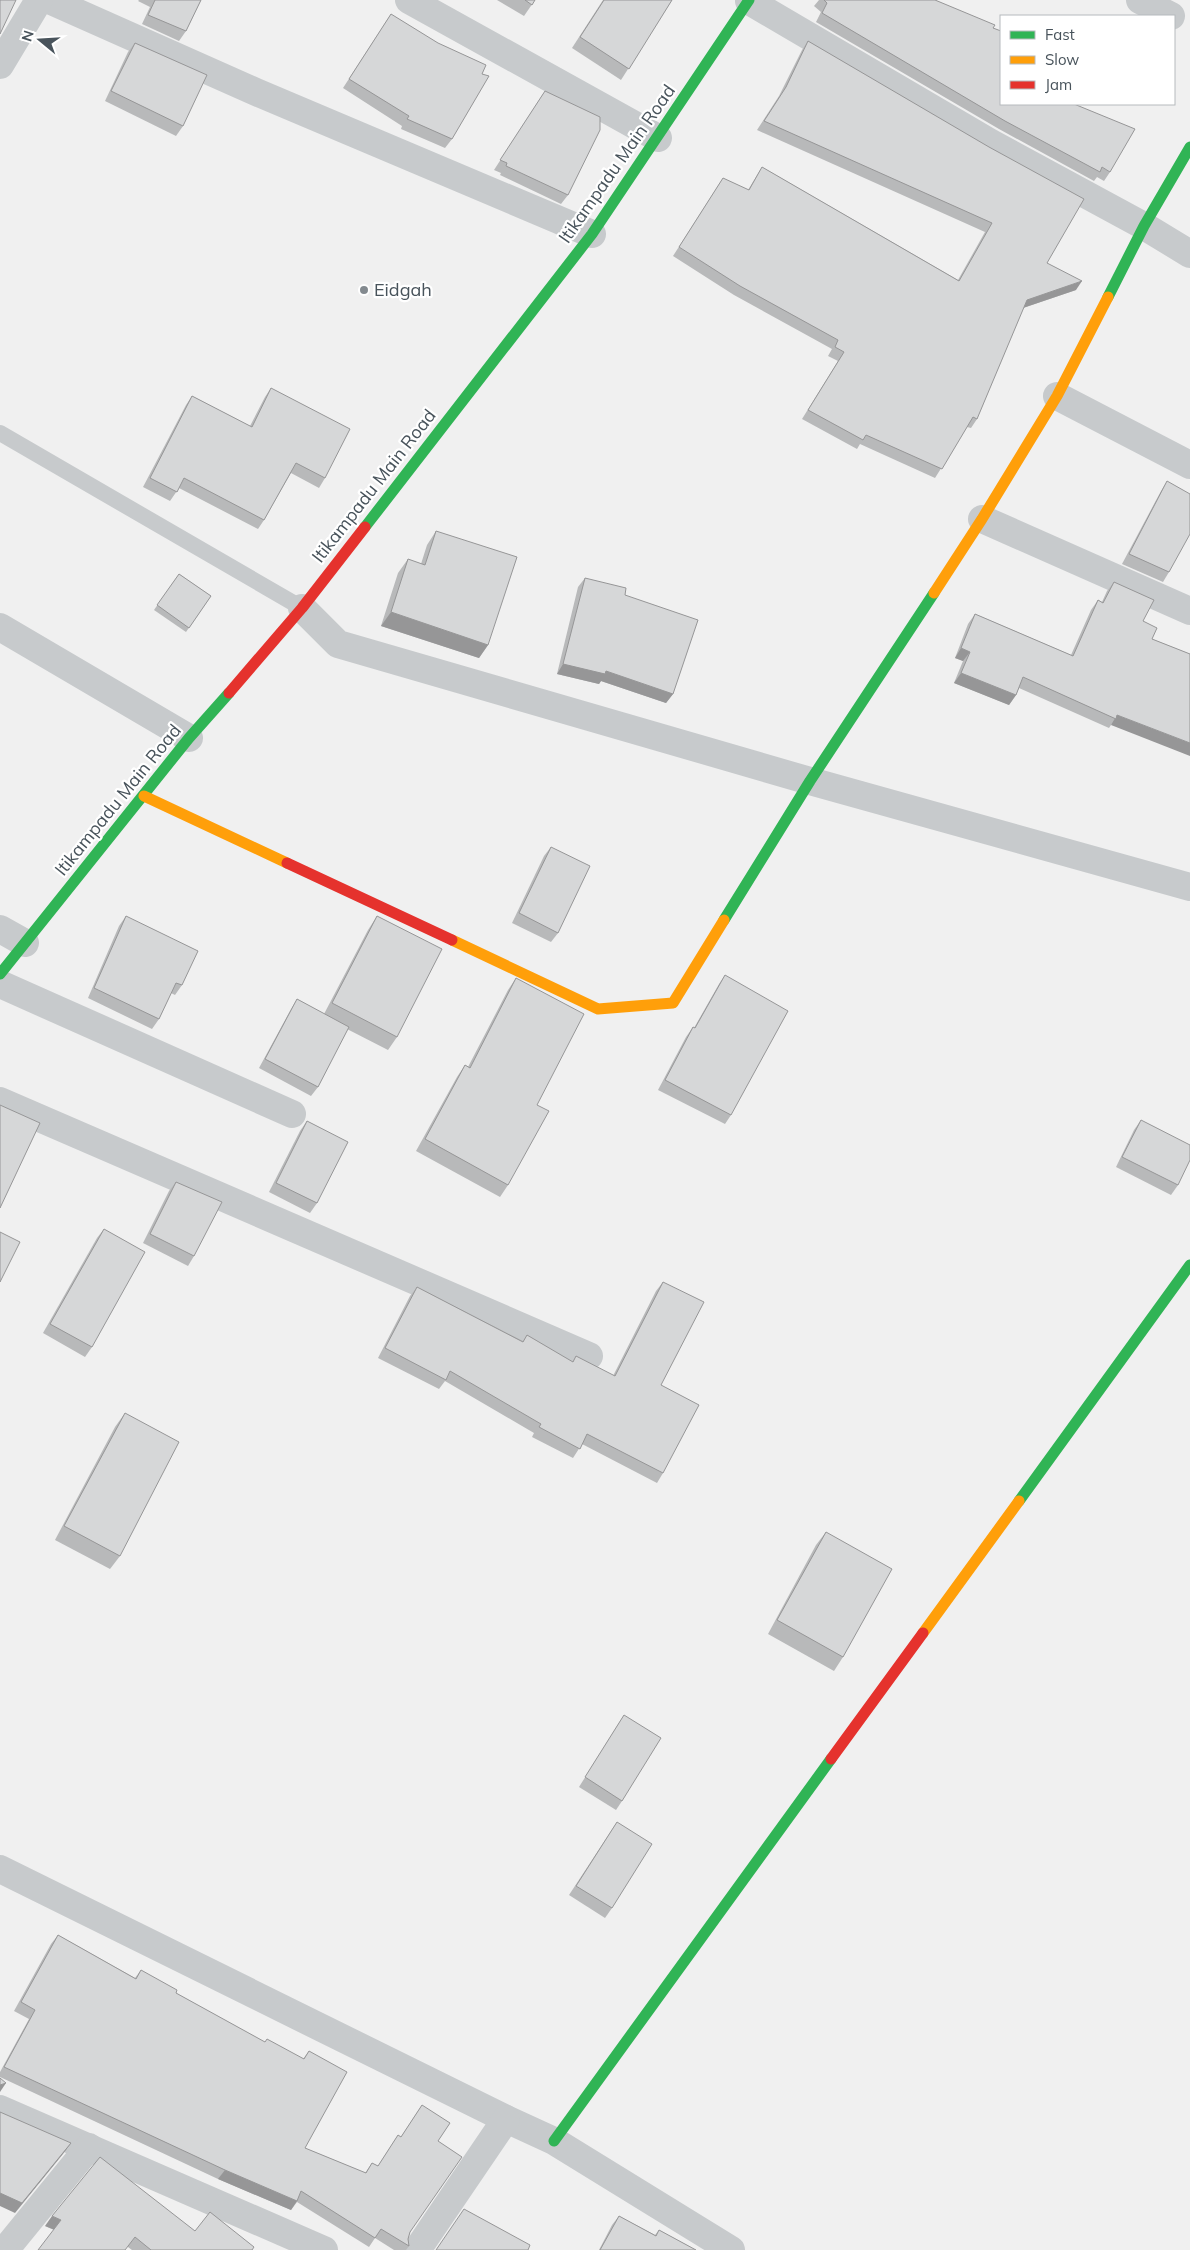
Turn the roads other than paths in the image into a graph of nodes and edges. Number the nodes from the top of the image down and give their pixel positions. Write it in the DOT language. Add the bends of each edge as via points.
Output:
graph roads {
  1 [pos="39,0"];
  2 [pos="49,0"];
  3 [pos="409,0"];
  4 [pos="749,0"];
  5 [pos="1140,0"];
  6 [pos="1168,15"];
  7 [pos="1175,18"];
  8 [pos="1190,26"];
  9 [pos="0,65"];
  10 [pos="658,138"];
  11 [pos="1190,147"];
  12 [pos="1144,226"];
  13 [pos="592,234"];
  14 [pos="1190,254"];
  15 [pos="1057,396"];
  16 [pos="0,433"];
  17 [pos="1190,465"];
  18 [pos="982,519"];
  19 [pos="302,608"];
  20 [pos="1190,611"];
  21 [pos="0,626"];
  22 [pos="190,738"];
  23 [pos="810,781"];
  24 [pos="144,796"];
  25 [pos="1190,887"];
  26 [pos="0,929"];
  27 [pos="25,944"];
  28 [pos="0,974"];
  29 [pos="0,984"];
  30 [pos="0,1101"];
  31 [pos="292,1114"];
  32 [pos="1190,1266"];
  33 [pos="589,1356"];
  34 [pos="0,1868"];
  35 [pos="0,2109"];
  36 [pos="506,2119"];
  37 [pos="554,2141"];
  38 [pos="89,2147"];
  39 [pos="293,2244"];
  40 [pos="5,2250"];
  41 [pos="324,2250"];
  42 [pos="417,2250"];
  43 [pos="731,2250"];
  1 -- 9 [label="street"];
  2 -- 13 [label="street" via="256,92"];
  3 -- 10 [label="street"];
  4 -- 10 [label="street, Itikampadu Main Road"];
  4 -- 12 [label="street" via="991,143"];
  5 -- 6 [label="street"];
  7 -- 8 [label="street"];
  10 -- 13 [label="street, Itikampadu Main Road"];
  11 -- 12 [label="street"];
  12 -- 14 [label="street"];
  12 -- 15 [label="street"];
  13 -- 19 [label="street, Itikampadu Main Road"];
  15 -- 17 [label="street"];
  15 -- 18 [label="street"];
  16 -- 19 [label="lane"];
  18 -- 20 [label="street"];
  18 -- 23 [label="street"];
  19 -- 22 [label="street, Itikampadu Main Road"];
  19 -- 23 [label="street" via="338,644"];
  21 -- 22 [label="street"];
  22 -- 24 [label="street, Itikampadu Main Road"];
  23 -- 24 [label="street" via="673,1004 598,1009"];
  23 -- 25 [label="street"];
  24 -- 27 [label="street, Itikampadu Main Road"];
  26 -- 27 [label="street"];
  27 -- 28 [label="street, Itikampadu Main Road"];
  29 -- 31 [label="street"];
  30 -- 33 [label="street"];
  32 -- 37 [label="street"];
  34 -- 36 [label="street"];
  35 -- 38 [label="street"];
  36 -- 37 [label="street"];
  36 -- 42 [label="street"];
  37 -- 43 [label="street"];
  38 -- 39 [label="street"];
  38 -- 40 [label="street"];
  39 -- 41 [label="street"];
}
